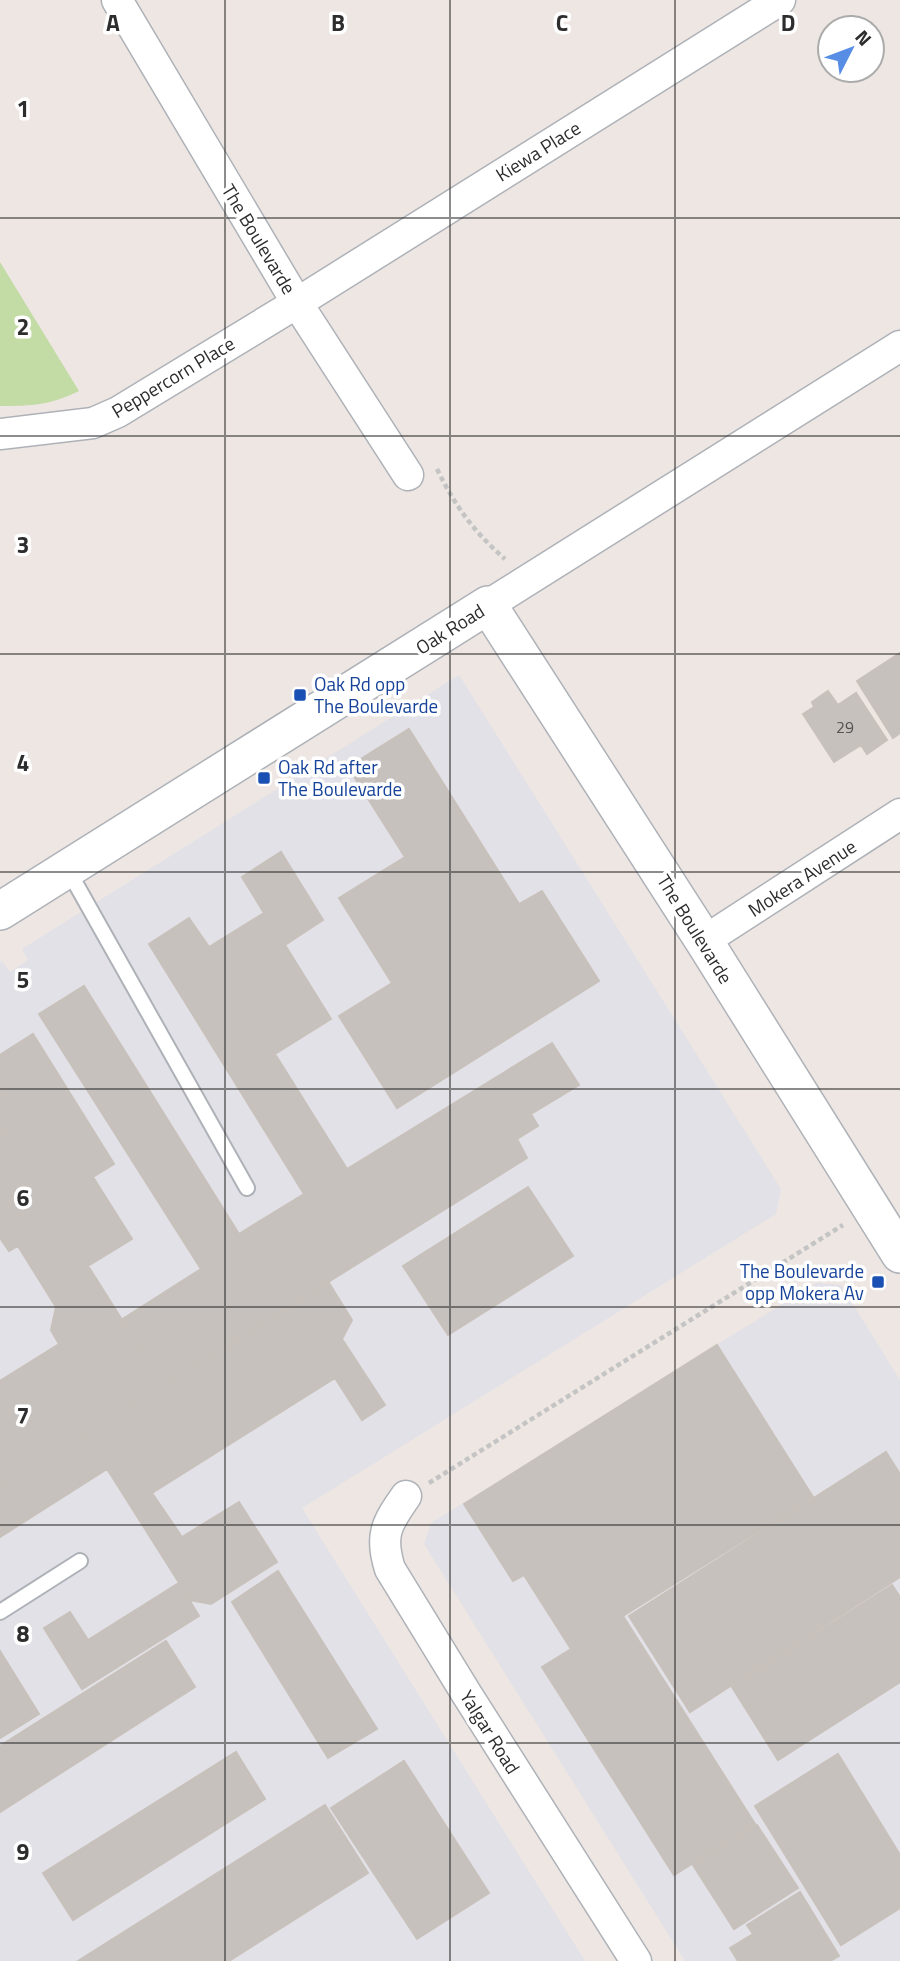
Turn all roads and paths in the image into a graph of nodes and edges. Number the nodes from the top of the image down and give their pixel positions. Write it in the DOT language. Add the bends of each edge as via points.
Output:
graph roads {
  1 [pos="117,0"];
  2 [pos="780,0"];
  3 [pos="297,303"];
  4 [pos="900,346"];
  5 [pos="0,435"];
  6 [pos="408,475"];
  7 [pos="528,579"];
  8 [pos="488,605"];
  9 [pos="900,814"];
  10 [pos="67,869"];
  11 [pos="0,911"];
  12 [pos="704,942"];
  13 [pos="247,1188"];
  14 [pos="871,1208"];
  15 [pos="900,1254"];
  16 [pos="406,1496"];
  17 [pos="80,1562"];
  18 [pos="0,1612"];
  19 [pos="636,1961"];
  1 -- 3 [label="street, The Boulevarde"];
  2 -- 3 [label="street, Kiewa Place"];
  3 -- 5 [label="street, Peppercorn Place" via="118,412 93,423"];
  3 -- 6 [label="street, The Boulevarde"];
  4 -- 7 [label="street, Oak Road"];
  6 -- 7 [label="path" via="433,460 450,496 483,540"];
  7 -- 8 [label="street, Oak Road"];
  8 -- 10 [label="street, Oak Road"];
  8 -- 12 [label="street, The Boulevarde"];
  9 -- 12 [label="street, Mokera Avenue"];
  10 -- 11 [label="street, Oak Road"];
  10 -- 13 [label="lane"];
  12 -- 14 [label="street, The Boulevarde"];
  14 -- 15 [label="street, The Boulevarde"];
  14 -- 16 [label="path"];
  16 -- 19 [label="street, Yalgar Road" via="384,1535 390,1569"];
  17 -- 18 [label="lane"];
}
